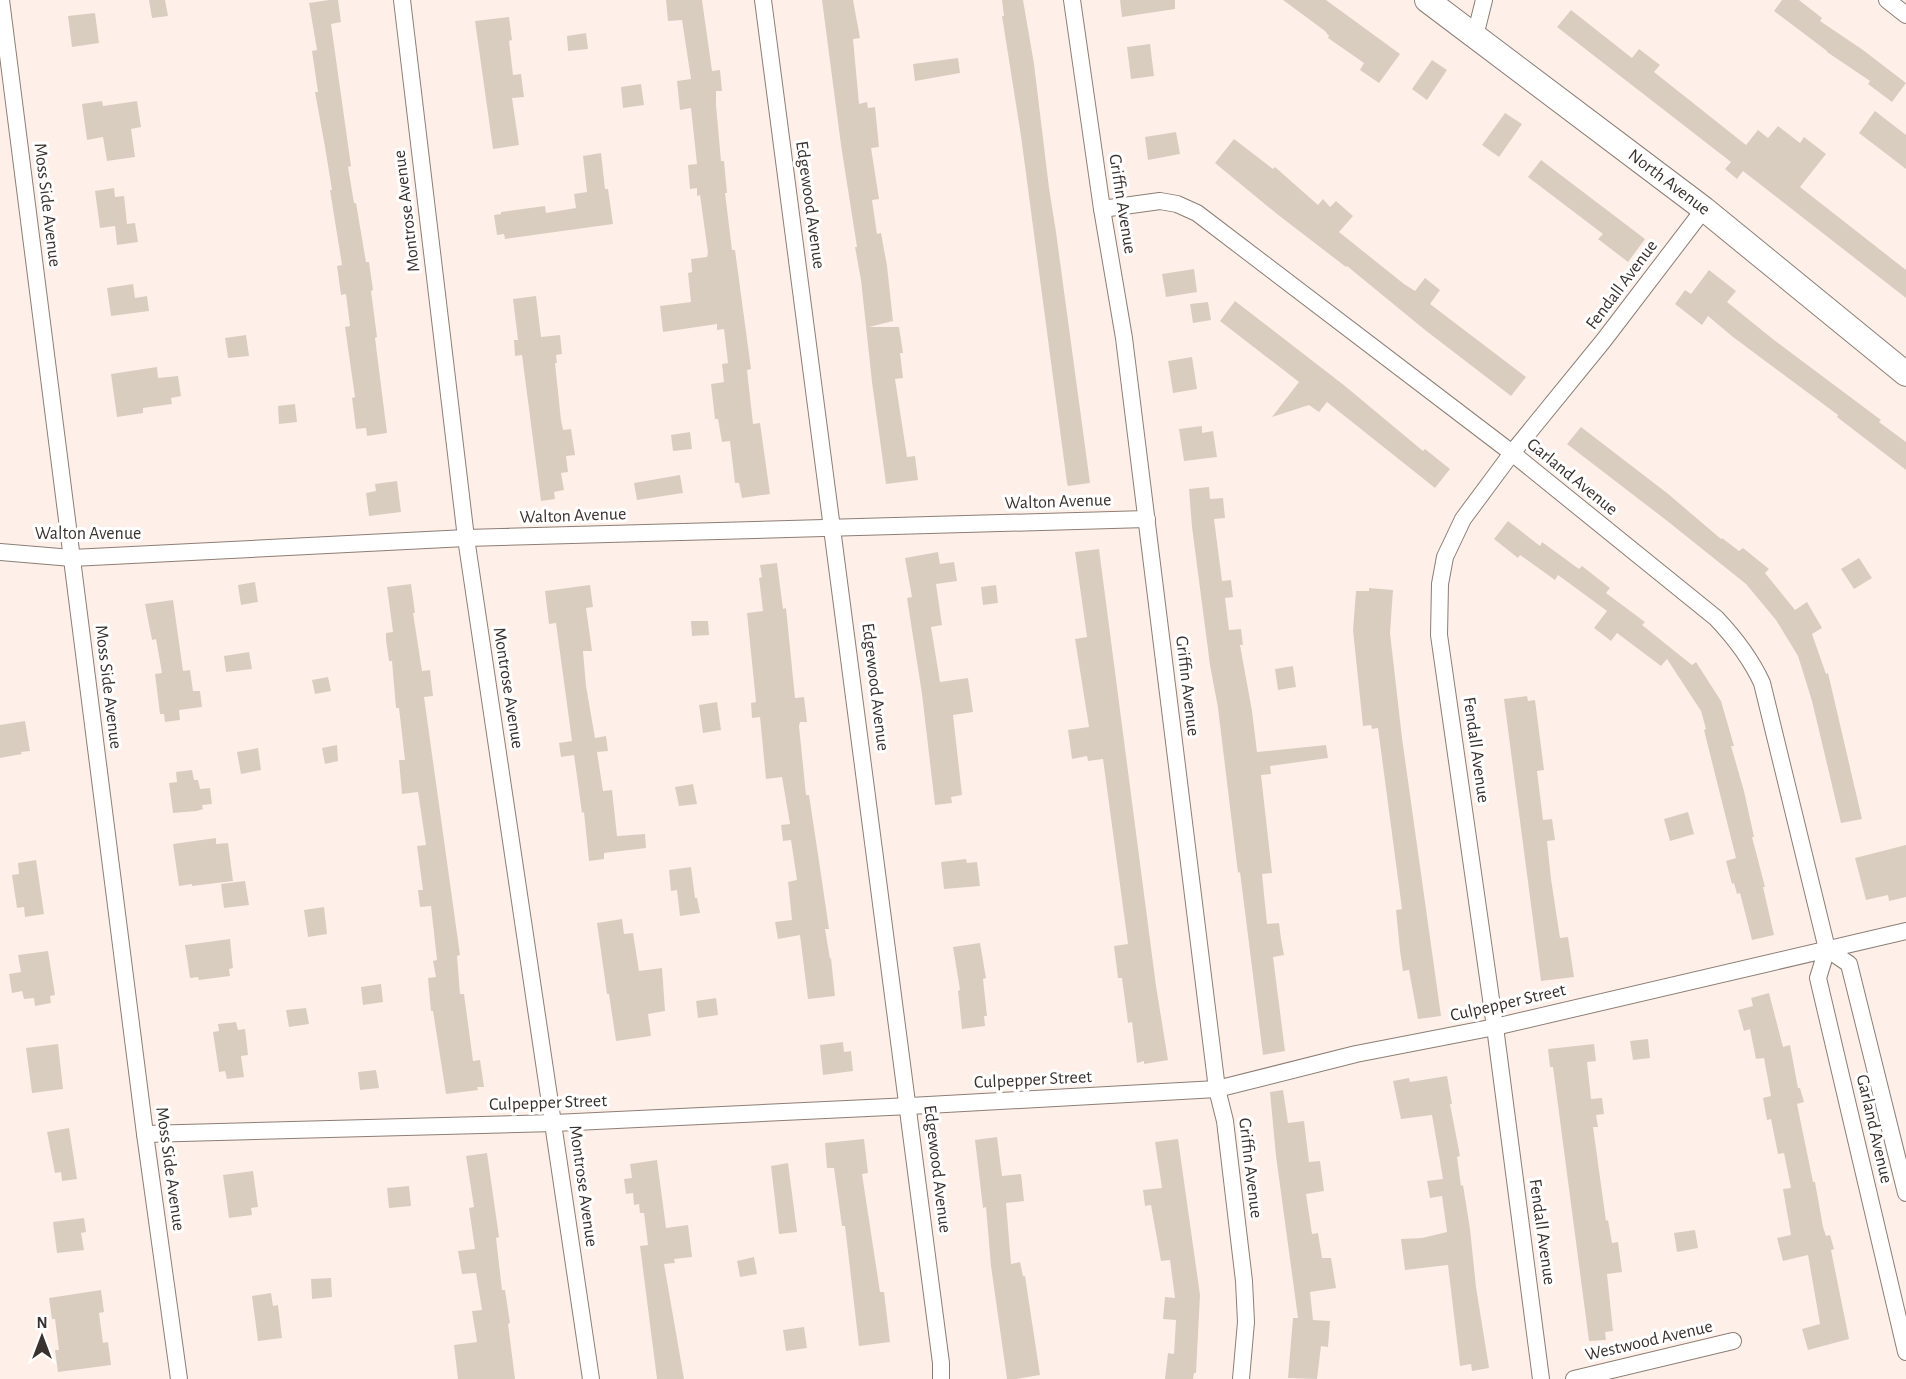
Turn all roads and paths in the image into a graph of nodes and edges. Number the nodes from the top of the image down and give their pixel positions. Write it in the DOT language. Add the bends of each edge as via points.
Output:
graph roads {
  1 [pos="1,0"];
  2 [pos="402,0"];
  3 [pos="763,0"];
  4 [pos="1072,0"];
  5 [pos="1427,0"];
  6 [pos="1484,0"];
  7 [pos="1887,0"];
  8 [pos="1906,15"];
  9 [pos="1475,36"];
  10 [pos="1102,209"];
  11 [pos="1704,209"];
  12 [pos="1906,374"];
  13 [pos="1512,453"];
  14 [pos="1147,519"];
  15 [pos="834,527"];
  16 [pos="466,538"];
  17 [pos="0,552"];
  18 [pos="72,558"];
  19 [pos="1906,931"];
  20 [pos="1827,949"];
  21 [pos="1496,1027"];
  22 [pos="1217,1089"];
  23 [pos="910,1106"];
  24 [pos="554,1123"];
  25 [pos="145,1134"];
  26 [pos="1906,1194"];
  27 [pos="1900,1300"];
  28 [pos="1733,1341"];
  29 [pos="1906,1352"];
  30 [pos="178,1379"];
  31 [pos="591,1379"];
  32 [pos="941,1379"];
  33 [pos="1241,1379"];
  34 [pos="1541,1379"];
  35 [pos="1574,1379"];
  1 -- 18 [label="street, Moss Side Avenue"];
  2 -- 16 [label="street, Montrose Avenue"];
  3 -- 15 [label="street, Edgewood Avenue"];
  4 -- 10 [label="street, Griffin Avenue"];
  5 -- 9 [label="street, North Avenue"];
  6 -- 9 [label="street"];
  7 -- 8 [label="street"];
  9 -- 11 [label="street, North Avenue"];
  10 -- 13 [label="street, Garland Avenue" via="1160,201 1197,213"];
  10 -- 14 [label="street, Griffin Avenue" via="1124,338"];
  11 -- 12 [label="street, North Avenue"];
  11 -- 13 [label="street, Fendall Avenue"];
  13 -- 20 [label="street, Garland Avenue" via="1716,618 1752,661 1762,683"];
  13 -- 21 [label="street, Fendall Avenue" via="1463,519 1445,557 1440,584 1439,635"];
  14 -- 15 [label="street, Walton Avenue"];
  14 -- 22 [label="street, Griffin Avenue"];
  15 -- 16 [label="street, Walton Avenue"];
  15 -- 23 [label="street, Edgewood Avenue"];
  16 -- 18 [label="street, Walton Avenue"];
  16 -- 24 [label="street, Montrose Avenue"];
  17 -- 18 [label="street, Walton Avenue"];
  18 -- 25 [label="street, Moss Side Avenue"];
  19 -- 20 [label="street, Culpepper Street"];
  20 -- 21 [label="street, Culpepper Street"];
  20 -- 26 [label="street, Garland Avenue" via="1849,964"];
  20 -- 27 [label="street, Garland Avenue" via="1818,978"];
  21 -- 22 [label="street, Culpepper Street" via="1356,1054"];
  21 -- 34 [label="street, Fendall Avenue"];
  22 -- 23 [label="street, Culpepper Street"];
  22 -- 33 [label="street, Griffin Avenue" via="1226,1121 1244,1281 1246,1322"];
  23 -- 24 [label="street, Culpepper Street"];
  23 -- 32 [label="street, Edgewood Avenue"];
  24 -- 25 [label="street, Culpepper Street"];
  24 -- 31 [label="street, Montrose Avenue"];
  25 -- 30 [label="street, Moss Side Avenue"];
  27 -- 29 [label="street, Garland Avenue"];
  28 -- 35 [label="street, Westwood Avenue"];
}
